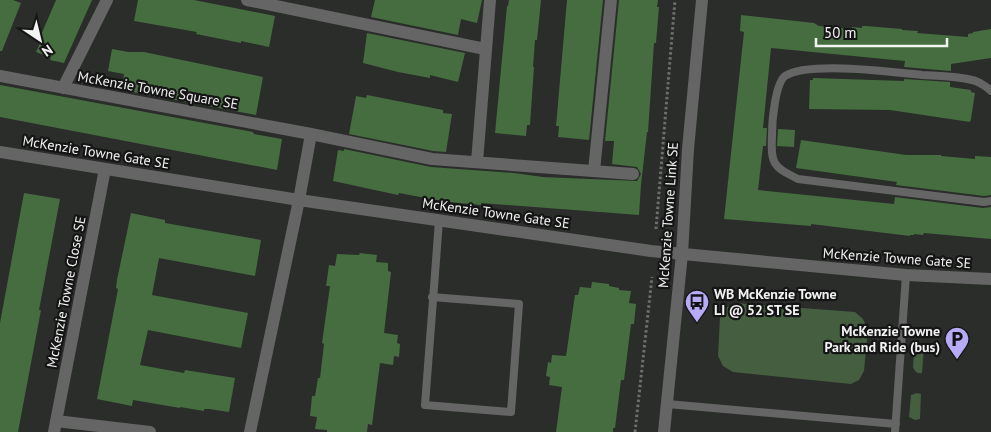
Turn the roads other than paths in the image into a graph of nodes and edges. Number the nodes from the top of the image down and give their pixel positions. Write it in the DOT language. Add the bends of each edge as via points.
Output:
graph roads {
  1 [pos="107,0"];
  2 [pos="247,0"];
  3 [pos="490,0"];
  4 [pos="611,0"];
  5 [pos="702,0"];
  6 [pos="485,49"];
  7 [pos="0,76"];
  8 [pos="63,88"];
  9 [pos="991,91"];
  10 [pos="311,134"];
  11 [pos="0,152"];
  12 [pos="477,162"];
  13 [pos="105,169"];
  14 [pos="594,171"];
  15 [pos="633,174"];
  16 [pos="299,200"];
  17 [pos="991,201"];
  18 [pos="439,220"];
  19 [pos="682,254"];
  20 [pos="906,275"];
  21 [pos="991,279"];
  22 [pos="432,297"];
  23 [pos="667,404"];
  24 [pos="55,426"];
  25 [pos="896,428"];
  26 [pos="150,432"];
  27 [pos="250,432"];
  28 [pos="664,432"];
  1 -- 8 [label="street"];
  2 -- 6 [label="street"];
  3 -- 6 [label="street"];
  4 -- 14 [label="street"];
  5 -- 19 [label="street, McKenzie Towne Link SE"];
  6 -- 12 [label="street"];
  7 -- 8 [label="street, McKenzie Towne Square SE"];
  8 -- 10 [label="street, McKenzie Towne Square SE"];
  9 -- 17 [label="lane" via="973,80 950,77 849,68 801,70 785,77 779,85 771,156 780,170 798,179"];
  10 -- 12 [label="street, McKenzie Towne Square SE" via="432,159"];
  10 -- 16 [label="street"];
  11 -- 13 [label="street, McKenzie Towne Gate SE"];
  12 -- 14 [label="street, McKenzie Towne Square SE"];
  13 -- 16 [label="street, McKenzie Towne Gate SE"];
  13 -- 24 [label="street, McKenzie Towne Close SE"];
  14 -- 15 [label="street, McKenzie Towne Square SE"];
  16 -- 18 [label="street, McKenzie Towne Gate SE"];
  16 -- 27 [label="street"];
  18 -- 19 [label="street, McKenzie Towne Gate SE"];
  18 -- 22 [label="lane"];
  19 -- 20 [label="street, McKenzie Towne Gate SE"];
  19 -- 23 [label="street, McKenzie Towne Link SE"];
  20 -- 21 [label="street, McKenzie Towne Gate SE"];
  20 -- 25 [label="lane"];
  22 -- 22 [label="lane" via="425,406 511,412 519,304"];
  23 -- 25 [label="lane"];
  23 -- 28 [label="street, McKenzie Towne Link SE"];
  24 -- 26 [label="street, McKenzie Towne Close SE"];
}
